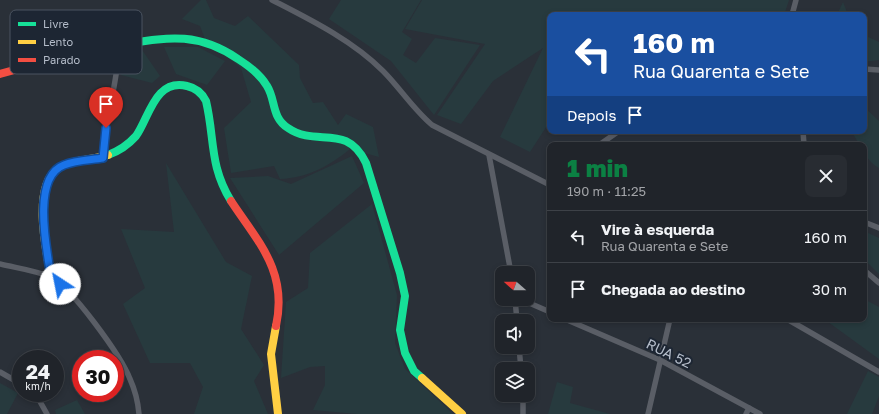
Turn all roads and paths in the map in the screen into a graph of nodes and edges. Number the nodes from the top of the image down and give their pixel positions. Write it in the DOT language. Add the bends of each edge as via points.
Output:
graph roads {
  1 [pos="272,0"];
  2 [pos="796,0"];
  3 [pos="793,12"];
  4 [pos="142,42"];
  5 [pos="867,69"];
  6 [pos="879,70"];
  7 [pos="10,71"];
  8 [pos="0,74"];
  9 [pos="117,74"];
  10 [pos="615,134"];
  11 [pos="603,142"];
  12 [pos="489,155"];
  13 [pos="103,158"];
  14 [pos="547,182"];
  15 [pos="867,223"];
  16 [pos="879,228"];
  17 [pos="0,264"];
  18 [pos="510,266"];
  19 [pos="867,272"];
  20 [pos="51,277"];
  21 [pos="879,282"];
  22 [pos="535,306"];
  23 [pos="547,311"];
  24 [pos="572,322"];
  25 [pos="669,322"];
  26 [pos="792,322"];
  27 [pos="660,360"];
  28 [pos="0,372"];
  29 [pos="879,372"];
  30 [pos="12,379"];
  31 [pos="40,402"];
  32 [pos="523,402"];
  33 [pos="749,408"];
  34 [pos="47,414"];
  35 [pos="139,414"];
  36 [pos="278,414"];
  37 [pos="462,414"];
  38 [pos="523,414"];
  39 [pos="648,414"];
  40 [pos="746,414"];
  41 [pos="760,414"];
  1 -- 12 [label="street" via="364,54 432,125"];
  2 -- 3 [label="street"];
  4 -- 37 [label="street" via="193,39 223,50 251,68 265,81 271,94 273,113 280,123 304,136 340,139 359,149 400,273 405,296 400,330 406,357 414,371"];
  5 -- 6 [label="street"];
  7 -- 8 [label="street"];
  9 -- 13 [label="street"];
  10 -- 11 [label="street"];
  12 -- 14 [label="street"];
  12 -- 18 [label="street"];
  13 -- 20 [label="street" via="64,165 51,175 45,194 43,223"];
  13 -- 36 [label="street" via="124,148 138,132 152,104 170,86 188,85 203,95 207,105 213,159 218,177 264,250 276,276 278,312 271,356"];
  15 -- 16 [label="street"];
  17 -- 20 [label="street"];
  19 -- 21 [label="street"];
  20 -- 35 [label="street" via="69,292 104,337 130,377 138,399"];
  22 -- 23 [label="street"];
  24 -- 27 [label="street, RUA 52"];
  25 -- 27 [label="street"];
  26 -- 29 [label="street"];
  27 -- 33 [label="street, RUA 52"];
  27 -- 39 [label="street"];
  28 -- 30 [label="street"];
  31 -- 34 [label="street"];
  32 -- 38 [label="street"];
  33 -- 40 [label="street"];
  33 -- 41 [label="street, RUA 52"];
}
